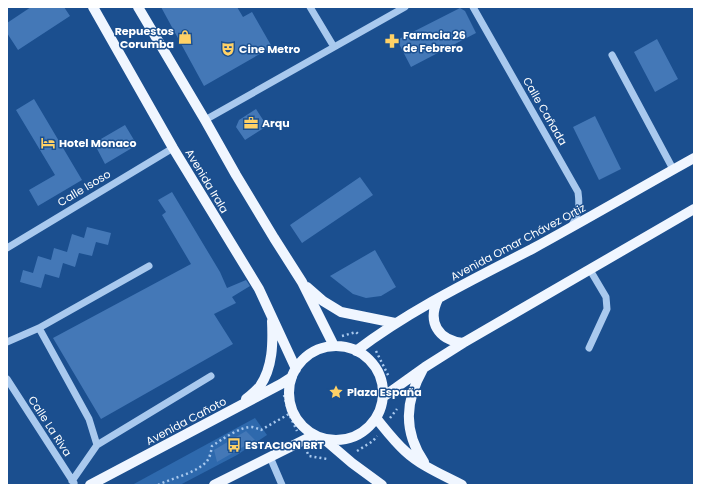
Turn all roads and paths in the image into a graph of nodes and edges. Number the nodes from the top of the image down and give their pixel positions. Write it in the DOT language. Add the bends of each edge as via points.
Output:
graph roads {
  1 [pos="93,7"];
  2 [pos="138,7"];
  3 [pos="310,7"];
  4 [pos="405,7"];
  5 [pos="473,7"];
  6 [pos="334,47"];
  7 [pos="612,55"];
  8 [pos="205,120"];
  9 [pos="173,148"];
  10 [pos="694,158"];
  11 [pos="673,170"];
  12 [pos="694,209"];
  13 [pos="570,229"];
  14 [pos="7,248"];
  15 [pos="149,266"];
  16 [pos="590,270"];
  17 [pos="302,282"];
  18 [pos="438,299"];
  19 [pos="272,315"];
  20 [pos="395,323"];
  21 [pos="39,328"];
  22 [pos="7,342"];
  23 [pos="368,342"];
  24 [pos="333,343"];
  25 [pos="463,343"];
  26 [pos="589,348"];
  27 [pos="356,351"];
  28 [pos="425,367"];
  29 [pos="294,370"];
  30 [pos="211,376"];
  31 [pos="7,379"];
  32 [pos="281,384"];
  33 [pos="393,389"];
  34 [pos="383,397"];
  35 [pos="241,405"];
  36 [pos="289,414"];
  37 [pos="376,418"];
  38 [pos="384,427"];
  39 [pos="314,435"];
  40 [pos="324,439"];
  41 [pos="302,441"];
  42 [pos="97,445"];
  43 [pos="344,456"];
  44 [pos="270,457"];
  45 [pos="427,467"];
  46 [pos="74,483"];
  47 [pos="90,485"];
  48 [pos="158,485"];
  49 [pos="214,485"];
  50 [pos="282,485"];
  51 [pos="382,485"];
  52 [pos="462,485"];
  1 -- 9 [label="main road, Avenida Irala"];
  2 -- 8 [label="main road"];
  3 -- 6 [label="street"];
  4 -- 6 [label="street"];
  5 -- 13 [label="street, Calle Cañada" via="578,192 580,206"];
  6 -- 8 [label="street"];
  7 -- 11 [label="street"];
  8 -- 17 [label="main road"];
  9 -- 14 [label="street, Calle Isoso"];
  9 -- 19 [label="main road, Avenida Irala" via="259,289"];
  10 -- 11 [label="main road, Avenida Omar Chávez Ortiz"];
  11 -- 13 [label="main road, Avenida Omar Chávez Ortiz"];
  12 -- 16 [label="main road"];
  13 -- 18 [label="main road, Avenida Omar Chávez Ortiz"];
  15 -- 21 [label="street"];
  16 -- 25 [label="main road"];
  16 -- 26 [label="street" via="606,297 607,309"];
  17 -- 20 [label="main road" via="323,301 341,312"];
  17 -- 24 [label="main road"];
  18 -- 20 [label="main road, Avenida Omar Chávez Ortiz"];
  18 -- 25 [label="main road" via="434,308 437,329 453,342"];
  19 -- 29 [label="main road, Avenida Irala"];
  19 -- 35 [label="main road" via="273,341 268,370 260,386"];
  20 -- 23 [label="main road, Avenida Omar Chávez Ortiz"];
  21 -- 22 [label="street"];
  21 -- 42 [label="street" via="89,419"];
  23 -- 24 [label="path" via="356,332"];
  23 -- 27 [label="main road, Avenida Omar Chávez Ortiz"];
  23 -- 33 [label="path" via="388,373"];
  24 -- 27 [label="main road"];
  24 -- 29 [label="main road" via="312,353"];
  24 -- 29 [label="path" via="308,351"];
  25 -- 28 [label="main road"];
  27 -- 34 [label="main road" via="375,367 382,384"];
  28 -- 33 [label="main road"];
  28 -- 45 [label="main road" via="416,382 408,410 411,436 417,452"];
  29 -- 32 [label="main road, Avenida Cañoto"];
  29 -- 39 [label="main road" via="291,406 300,422"];
  30 -- 42 [label="street"];
  31 -- 46 [label="street, Calle La Riva"];
  32 -- 35 [label="main road, Avenida Cañoto"];
  32 -- 36 [label="path"];
  33 -- 34 [label="main road"];
  33 -- 38 [label="path" via="397,408"];
  34 -- 37 [label="main road"];
  35 -- 47 [label="main road, Avenida Cañoto"];
  36 -- 41 [label="path"];
  36 -- 48 [label="path" via="262,430 251,427 226,437 212,446 206,463"];
  37 -- 38 [label="main road"];
  37 -- 40 [label="main road" via="356,436 340,440"];
  38 -- 43 [label="path" via="373,441 360,450"];
  38 -- 45 [label="main road" via="406,453"];
  39 -- 40 [label="main road"];
  39 -- 41 [label="main road"];
  40 -- 43 [label="main road"];
  41 -- 43 [label="path" via="309,456 327,460"];
  41 -- 44 [label="main road"];
  42 -- 46 [label="street"];
  43 -- 51 [label="main road"];
  44 -- 49 [label="main road"];
  44 -- 50 [label="street"];
  45 -- 52 [label="main road"];
}
